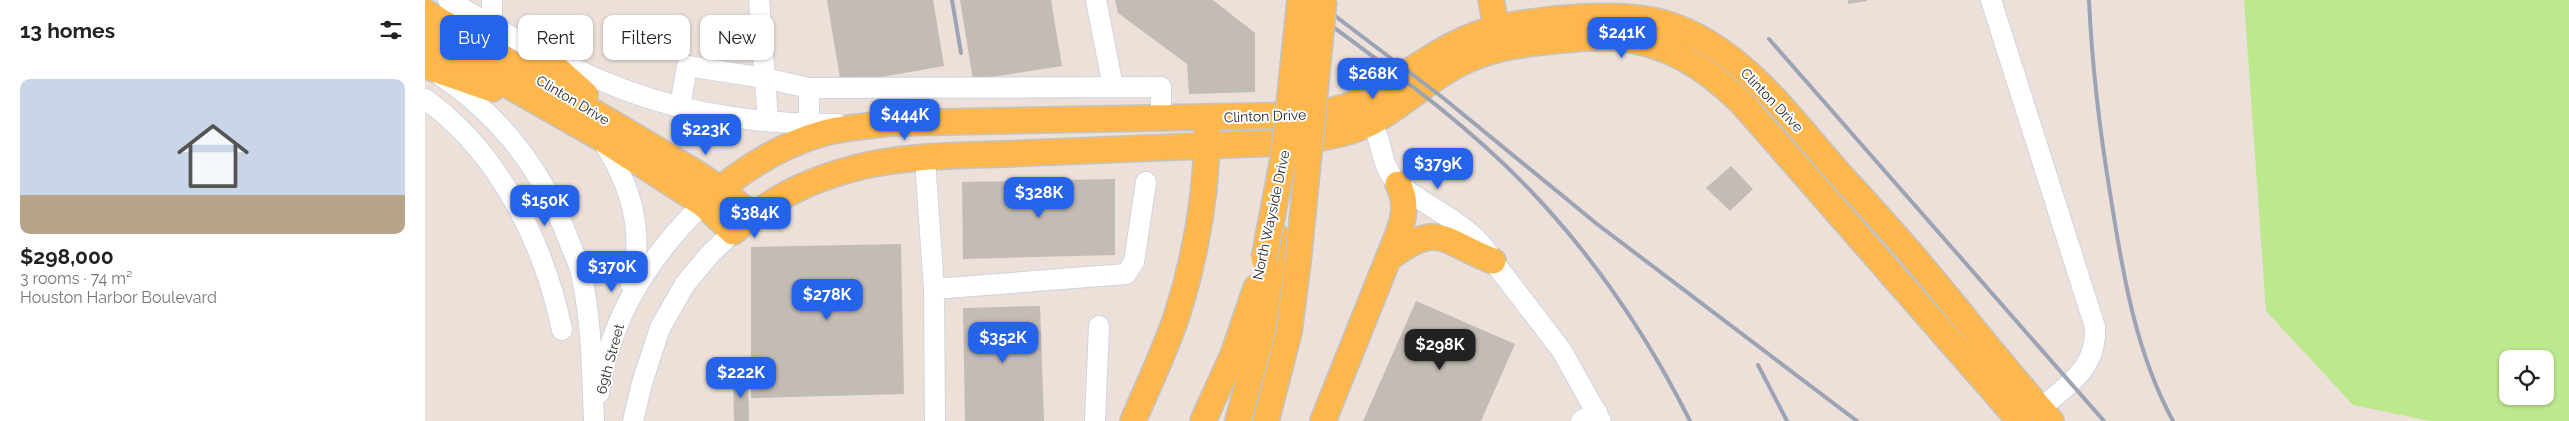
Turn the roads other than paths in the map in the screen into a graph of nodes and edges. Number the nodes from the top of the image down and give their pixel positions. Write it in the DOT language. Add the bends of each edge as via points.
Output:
graph roads {
  1 [pos="449,0"];
  2 [pos="492,0"];
  3 [pos="759,0"];
  4 [pos="1096,0"];
  5 [pos="1300,0"];
  6 [pos="1324,0"];
  7 [pos="1491,0"];
  8 [pos="1991,0"];
  9 [pos="425,12"];
  10 [pos="474,15"];
  11 [pos="492,15"];
  12 [pos="425,38"];
  13 [pos="1499,38"];
  14 [pos="547,60"];
  15 [pos="557,60"];
  16 [pos="425,66"];
  17 [pos="765,78"];
  18 [pos="1113,87"];
  19 [pos="809,88"];
  20 [pos="425,99"];
  21 [pos="1351,104"];
  22 [pos="680,106"];
  23 [pos="562,116"];
  24 [pos="1207,118"];
  25 [pos="1161,119"];
  26 [pos="768,120"];
  27 [pos="1372,122"];
  28 [pos="925,123"];
  29 [pos="808,131"];
  30 [pos="632,134"];
  31 [pos="601,138"];
  32 [pos="1207,146"];
  33 [pos="1161,148"];
  34 [pos="925,159"];
  35 [pos="1146,182"];
  36 [pos="1397,184"];
  37 [pos="712,196"];
  38 [pos="752,215"];
  39 [pos="733,232"];
  40 [pos="1269,259"];
  41 [pos="1387,260"];
  42 [pos="1493,261"];
  43 [pos="934,289"];
  44 [pos="627,302"];
  45 [pos="1099,326"];
  46 [pos="562,330"];
  47 [pos="1593,418"];
  48 [pos="2034,418"];
  49 [pos="595,421"];
  50 [pos="633,421"];
  51 [pos="935,421"];
  52 [pos="1095,421"];
  53 [pos="1133,421"];
  54 [pos="1203,421"];
  55 [pos="1238,421"];
  56 [pos="1266,421"];
  57 [pos="1323,421"];
  1 -- 10 [label="street"];
  2 -- 11 [label="street"];
  3 -- 17 [label="street"];
  4 -- 18 [label="street"];
  5 -- 40 [label="main road, North Wayside Drive, bridge" via="1285,154"];
  6 -- 56 [label="main road, North Wayside Drive, bridge" via="1299,262 1289,332"];
  7 -- 13 [label="main road"];
  8 -- 48 [label="street" via="2095,327 2094,351 2085,368"];
  9 -- 30 [label="main road, Clinton Drive"];
  12 -- 23 [label="main road, Clinton Drive"];
  13 -- 21 [label="main road, Clinton Drive" via="1479,34 1447,48"];
  13 -- 27 [label="main road, Clinton Drive"];
  13 -- 48 [label="main road, Clinton Drive" via="1551,41 1616,38 1667,50 1713,76 1741,102 1867,243"];
  14 -- 30 [label="main road"];
  15 -- 22 [label="street" via="625,90"];
  16 -- 23 [label="main road"];
  16 -- 49 [label="street" via="494,119 523,152 546,188 581,271 590,331"];
  17 -- 19 [label="street"];
  17 -- 22 [label="street" via="687,66"];
  17 -- 26 [label="street"];
  18 -- 19 [label="street"];
  18 -- 25 [label="street" via="1161,87"];
  19 -- 29 [label="street"];
  20 -- 46 [label="street" via="462,132 506,186 544,263"];
  21 -- 24 [label="main road, Clinton Drive" via="1306,115"];
  21 -- 27 [label="street"];
  22 -- 26 [label="street"];
  23 -- 31 [label="main road, Clinton Drive"];
  24 -- 25 [label="main road, Clinton Drive"];
  24 -- 32 [label="main road"];
  25 -- 28 [label="main road, Clinton Drive"];
  25 -- 33 [label="main road"];
  26 -- 29 [label="street"];
  27 -- 32 [label="main road, Clinton Drive" via="1341,134 1300,142"];
  27 -- 36 [label="street" via="1383,158"];
  28 -- 29 [label="main road, Clinton Drive" via="892,123 825,133"];
  28 -- 34 [label="main road"];
  29 -- 37 [label="main road, Clinton Drive" via="790,145 757,162"];
  30 -- 37 [label="main road, Clinton Drive"];
  31 -- 37 [label="main road, Clinton Drive"];
  31 -- 44 [label="street" via="629,191 637,234 635,268"];
  32 -- 33 [label="main road, Clinton Drive"];
  32 -- 53 [label="main road" via="1203,202 1192,264 1176,317"];
  33 -- 34 [label="main road, Clinton Drive"];
  34 -- 38 [label="main road, Clinton Drive" via="856,168 817,180 779,196"];
  34 -- 43 [label="street"];
  35 -- 43 [label="street" via="1133,262 1126,274"];
  36 -- 41 [label="main road" via="1403,193 1405,211"];
  36 -- 42 [label="street" via="1471,234"];
  37 -- 38 [label="main road, Clinton Drive"];
  37 -- 39 [label="main road, Clinton Drive"];
  37 -- 44 [label="street, 69th Street" via="677,229 650,262"];
  38 -- 39 [label="main road, Clinton Drive"];
  39 -- 50 [label="street" via="685,284 660,328"];
  40 -- 54 [label="main road, North Wayside Drive" via="1221,385"];
  40 -- 55 [label="main road" via="1256,359"];
  41 -- 42 [label="main road" via="1410,242 1430,237 1451,240"];
  41 -- 57 [label="main road"];
  42 -- 47 [label="street" via="1561,351"];
  43 -- 51 [label="street"];
  44 -- 49 [label="street, 69th Street" via="601,382"];
  45 -- 52 [label="street"];
}
